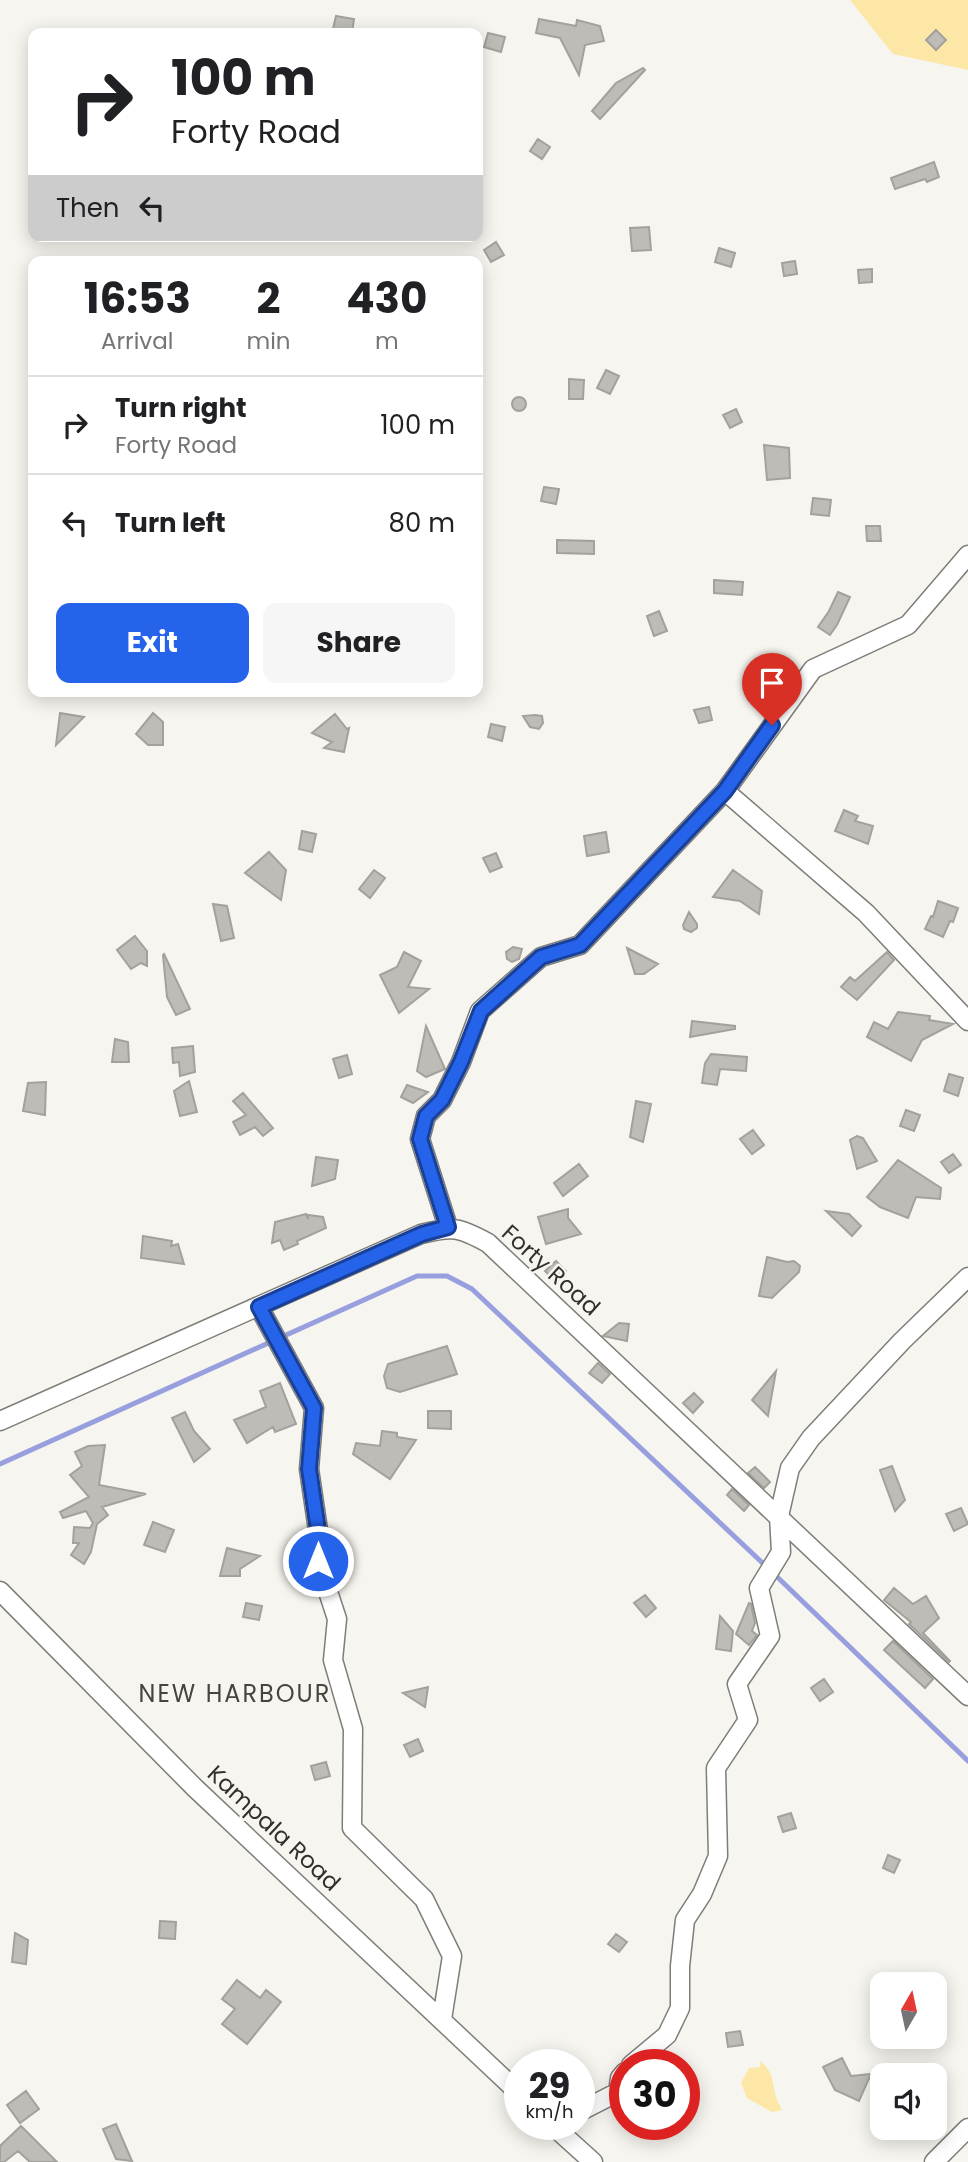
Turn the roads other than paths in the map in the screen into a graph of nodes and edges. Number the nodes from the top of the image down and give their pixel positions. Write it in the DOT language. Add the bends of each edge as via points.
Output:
graph roads {
  1 [pos="968,555"];
  2 [pos="725,791"];
  3 [pos="968,1021"];
  4 [pos="448,1227"];
  5 [pos="968,1277"];
  6 [pos="259,1307"];
  7 [pos="0,1421"];
  8 [pos="779,1516"];
  9 [pos="0,1591"];
  10 [pos="968,1696"];
  11 [pos="442,2019"];
  12 [pos="650,2049"];
  13 [pos="504,2079"];
  14 [pos="968,2128"];
  15 [pos="569,2140"];
  16 [pos="593,2162"];
  17 [pos="934,2162"];
  1 -- 2 [label="street" via="908,625 813,670"];
  2 -- 3 [label="street" via="866,913"];
  2 -- 4 [label="street" via="580,945 541,957 481,1011 442,1100 426,1116 420,1139"];
  4 -- 6 [label="street" via="422,1234"];
  4 -- 8 [label="street, Forty Road" via="488,1243"];
  5 -- 8 [label="street" via="811,1438 790,1468"];
  6 -- 7 [label="street"];
  6 -- 11 [label="street" via="314,1408 309,1469 318,1561 337,1619 333,1660 353,1729 352,1828 424,1899 452,1956"];
  8 -- 10 [label="street, Forty Road"];
  8 -- 12 [label="street" via="781,1552 759,1588 770,1636 737,1684 748,1720 716,1768 718,1856 685,1920 680,2008 667,2035"];
  9 -- 11 [label="street, Kampala Road" via="195,1788"];
  11 -- 13 [label="street, Kampala Road"];
  14 -- 17 [label="street"];
  15 -- 16 [label="street"];
}
